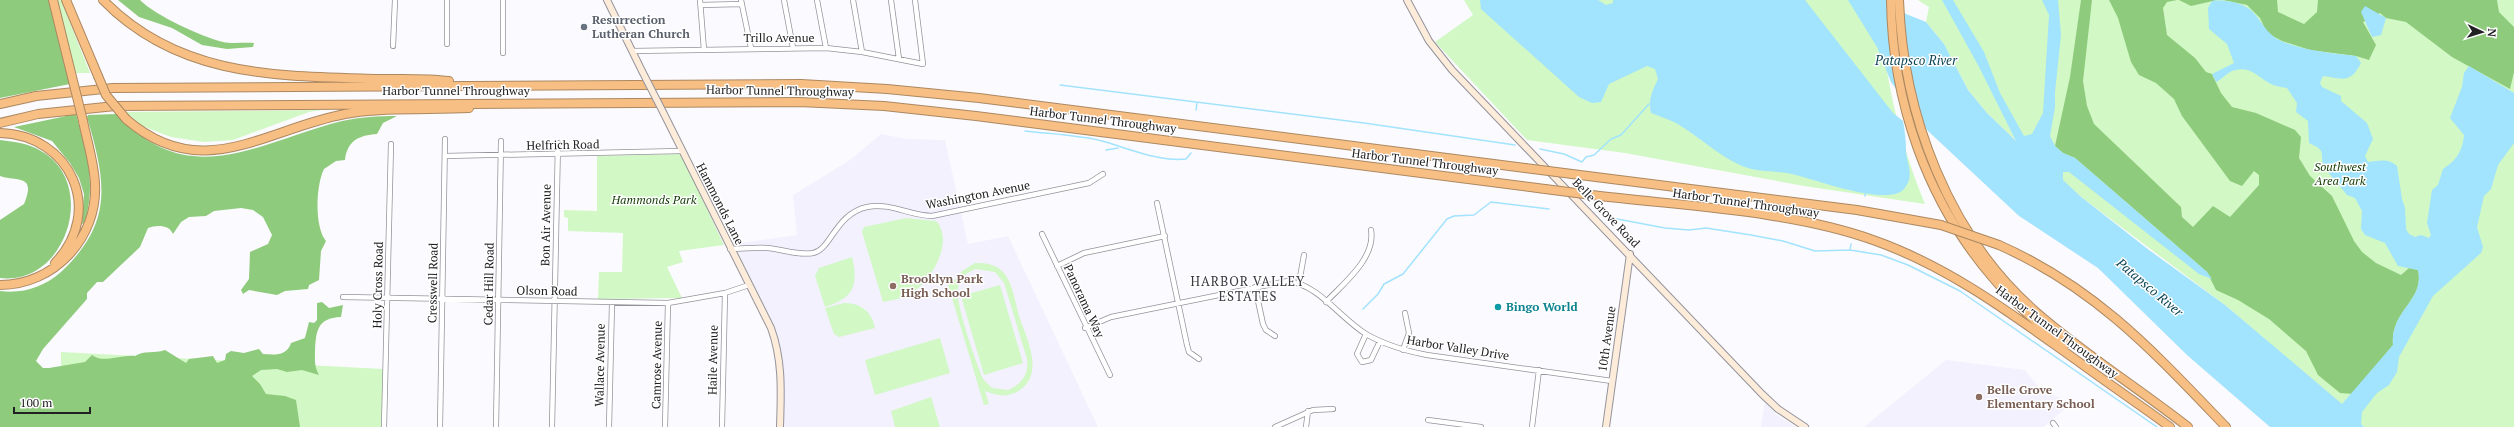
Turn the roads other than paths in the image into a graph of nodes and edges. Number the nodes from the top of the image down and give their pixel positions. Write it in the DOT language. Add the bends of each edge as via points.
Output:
graph roads {
  1 [pos="53,0"];
  2 [pos="66,0"];
  3 [pos="104,0"];
  4 [pos="395,0"];
  5 [pos="448,0"];
  6 [pos="504,0"];
  7 [pos="606,0"];
  8 [pos="784,0"];
  9 [pos="817,0"];
  10 [pos="853,0"];
  11 [pos="891,0"];
  12 [pos="915,0"];
  13 [pos="1407,0"];
  14 [pos="1891,0"];
  15 [pos="1899,0"];
  16 [pos="700,2"];
  17 [pos="741,2"];
  18 [pos="448,44"];
  19 [pos="393,46"];
  20 [pos="751,48"];
  21 [pos="793,48"];
  22 [pos="826,48"];
  23 [pos="704,50"];
  24 [pos="632,51"];
  25 [pos="862,52"];
  26 [pos="503,53"];
  27 [pos="900,59"];
  28 [pos="473,85"];
  29 [pos="602,102"];
  30 [pos="0,104"];
  31 [pos="0,123"];
  32 [pos="0,133"];
  33 [pos="445,139"];
  34 [pos="501,141"];
  35 [pos="558,143"];
  36 [pos="391,144"];
  37 [pos="681,151"];
  38 [pos="558,155"];
  39 [pos="445,156"];
  40 [pos="501,156"];
  41 [pos="1103,174"];
  42 [pos="1157,203"];
  43 [pos="1370,230"];
  44 [pos="1042,234"];
  45 [pos="1165,236"];
  46 [pos="730,249"];
  47 [pos="1630,254"];
  48 [pos="1304,255"];
  49 [pos="1057,266"];
  50 [pos="40,276"];
  51 [pos="1298,283"];
  52 [pos="0,285"];
  53 [pos="749,285"];
  54 [pos="1255,286"];
  55 [pos="725,293"];
  56 [pos="343,297"];
  57 [pos="387,298"];
  58 [pos="442,300"];
  59 [pos="498,301"];
  60 [pos="555,301"];
  61 [pos="1326,302"];
  62 [pos="612,303"];
  63 [pos="668,303"];
  64 [pos="1179,303"];
  65 [pos="1406,313"];
  66 [pos="1086,328"];
  67 [pos="1366,334"];
  68 [pos="1275,336"];
  69 [pos="1380,341"];
  70 [pos="1403,350"];
  71 [pos="1199,359"];
  72 [pos="1539,370"];
  73 [pos="1110,375"];
  74 [pos="1612,380"];
  75 [pos="1333,409"];
  76 [pos="1308,411"];
  77 [pos="2149,411"];
  78 [pos="1428,420"];
  79 [pos="384,427"];
  80 [pos="440,427"];
  81 [pos="496,427"];
  82 [pos="552,427"];
  83 [pos="609,427"];
  84 [pos="665,427"];
  85 [pos="722,427"];
  86 [pos="780,427"];
  87 [pos="1275,427"];
  88 [pos="1306,427"];
  89 [pos="1481,427"];
  90 [pos="1532,427"];
  91 [pos="1606,427"];
  92 [pos="1805,427"];
  93 [pos="2170,427"];
  94 [pos="2188,427"];
  95 [pos="2226,427"];
  1 -- 50 [label="highway, bridge" via="96,184 92,212 76,248 59,266"];
  2 -- 29 [label="highway, bridge" via="106,95 126,119 149,136 174,147 214,152 239,148 328,118 359,112"];
  3 -- 28 [label="highway" via="116,13 148,37 183,55 222,67 276,73 439,80"];
  4 -- 19 [label="street"];
  5 -- 18 [label="street"];
  6 -- 26 [label="street"];
  7 -- 24 [label="street, Hammonds Lane"];
  8 -- 21 [label="street"];
  9 -- 22 [label="street"];
  10 -- 25 [label="street"];
  11 -- 27 [label="street"];
  12 -- 27 [label="street, Trillo Avenue" via="923,64"];
  13 -- 47 [label="street, Belle Grove Road" via="1429,41 1452,70"];
  14 -- 77 [label="highway, Harbor Tunnel Throughway" via="1894,60 1909,127 1935,190 1974,253 1994,279 2035,321"];
  15 -- 94 [label="highway, Harbor Tunnel Throughway" via="1906,72 1915,110 1930,156 1946,192 1970,233 2003,278 2035,311 2086,353"];
  16 -- 17 [label="street"];
  16 -- 23 [label="street"];
  17 -- 20 [label="street"];
  20 -- 21 [label="street, Trillo Avenue"];
  20 -- 23 [label="street, Trillo Avenue"];
  21 -- 22 [label="street, Trillo Avenue"];
  22 -- 25 [label="street, Trillo Avenue"];
  23 -- 24 [label="street, Trillo Avenue"];
  24 -- 37 [label="street, Hammonds Lane, bridge"];
  25 -- 27 [label="street, Trillo Avenue"];
  28 -- 30 [label="highway, Harbor Tunnel Throughway" via="113,88 36,96"];
  28 -- 95 [label="highway, Harbor Tunnel Throughway, bridge" via="758,83 887,89 979,98 1870,212 1941,225 1999,245 2049,270 2102,305 2143,341"];
  29 -- 31 [label="highway, Harbor Tunnel Throughway" via="115,106 38,114"];
  29 -- 77 [label="highway, Harbor Tunnel Throughway, bridge" via="771,101 884,106 1798,221 1850,233 1935,266 1982,294"];
  32 -- 50 [label="highway" via="24,136 47,147 64,162 75,185 78,214 71,242 56,262"];
  33 -- 39 [label="street, Cresswell Road"];
  34 -- 40 [label="street, Cedar Hill Road"];
  35 -- 38 [label="street, Bon Air Avenue"];
  36 -- 57 [label="street, Holy Cross Road"];
  37 -- 38 [label="street, Helfrich Road"];
  37 -- 46 [label="street, Hammonds Lane"];
  38 -- 40 [label="street, Helfrich Road"];
  38 -- 60 [label="street, Bon Air Avenue"];
  39 -- 40 [label="street, Helfrich Road"];
  39 -- 58 [label="street, Cresswell Road"];
  40 -- 59 [label="street, Cedar Hill Road"];
  41 -- 46 [label="street, Washington Avenue" via="1089,183 932,216 915,215 884,206 865,208 839,223 824,246 814,253 800,254 766,248"];
  42 -- 45 [label="street"];
  43 -- 61 [label="street" via="1370,249 1355,271"];
  44 -- 49 [label="street, Panorama Way"];
  45 -- 49 [label="street" via="1084,254"];
  45 -- 64 [label="street"];
  46 -- 53 [label="street, Hammonds Lane"];
  47 -- 74 [label="street, 10th Avenue"];
  47 -- 92 [label="street, Belle Grove Road" via="1762,394"];
  48 -- 51 [label="street"];
  49 -- 66 [label="street, Panorama Way"];
  50 -- 52 [label="highway" via="20,284"];
  51 -- 54 [label="street" via="1277,282"];
  51 -- 61 [label="street, Harbor Valley Drive"];
  53 -- 55 [label="street, Olson Road"];
  53 -- 86 [label="street, Hammonds Lane" via="771,328 779,354"];
  54 -- 64 [label="street"];
  54 -- 68 [label="street" via="1266,330"];
  55 -- 63 [label="street, Olson Road"];
  55 -- 85 [label="street, Haile Avenue"];
  56 -- 57 [label="street, Olson Road"];
  57 -- 58 [label="street, Olson Road"];
  57 -- 79 [label="street, Holy Cross Road"];
  58 -- 59 [label="street, Olson Road"];
  58 -- 80 [label="street, Cresswell Road"];
  59 -- 60 [label="street, Olson Road"];
  59 -- 81 [label="street, Cedar Hill Road"];
  60 -- 62 [label="street, Olson Road"];
  60 -- 82 [label="street, Bon Air Avenue"];
  61 -- 67 [label="street, Harbor Valley Drive"];
  62 -- 63 [label="street, Olson Road"];
  62 -- 83 [label="street, Wallace Avenue"];
  63 -- 84 [label="street, Camrose Avenue"];
  64 -- 66 [label="street" via="1111,318"];
  64 -- 71 [label="street" via="1187,345 1190,352"];
  65 -- 70 [label="street" via="1409,333"];
  66 -- 73 [label="street, Panorama Way"];
  67 -- 69 [label="street, Harbor Valley Drive"];
  67 -- 69 [label="street" via="1357,354 1362,362 1371,360"];
  69 -- 70 [label="street, Harbor Valley Drive"];
  70 -- 72 [label="street, Harbor Valley Drive"];
  72 -- 74 [label="street, Harbor Valley Drive"];
  72 -- 90 [label="street"];
  74 -- 91 [label="street, 10th Avenue"];
  75 -- 76 [label="street"];
  76 -- 87 [label="street"];
  76 -- 88 [label="street"];
  77 -- 93 [label="highway, Harbor Tunnel Throughway"];
  78 -- 89 [label="street"];
}
